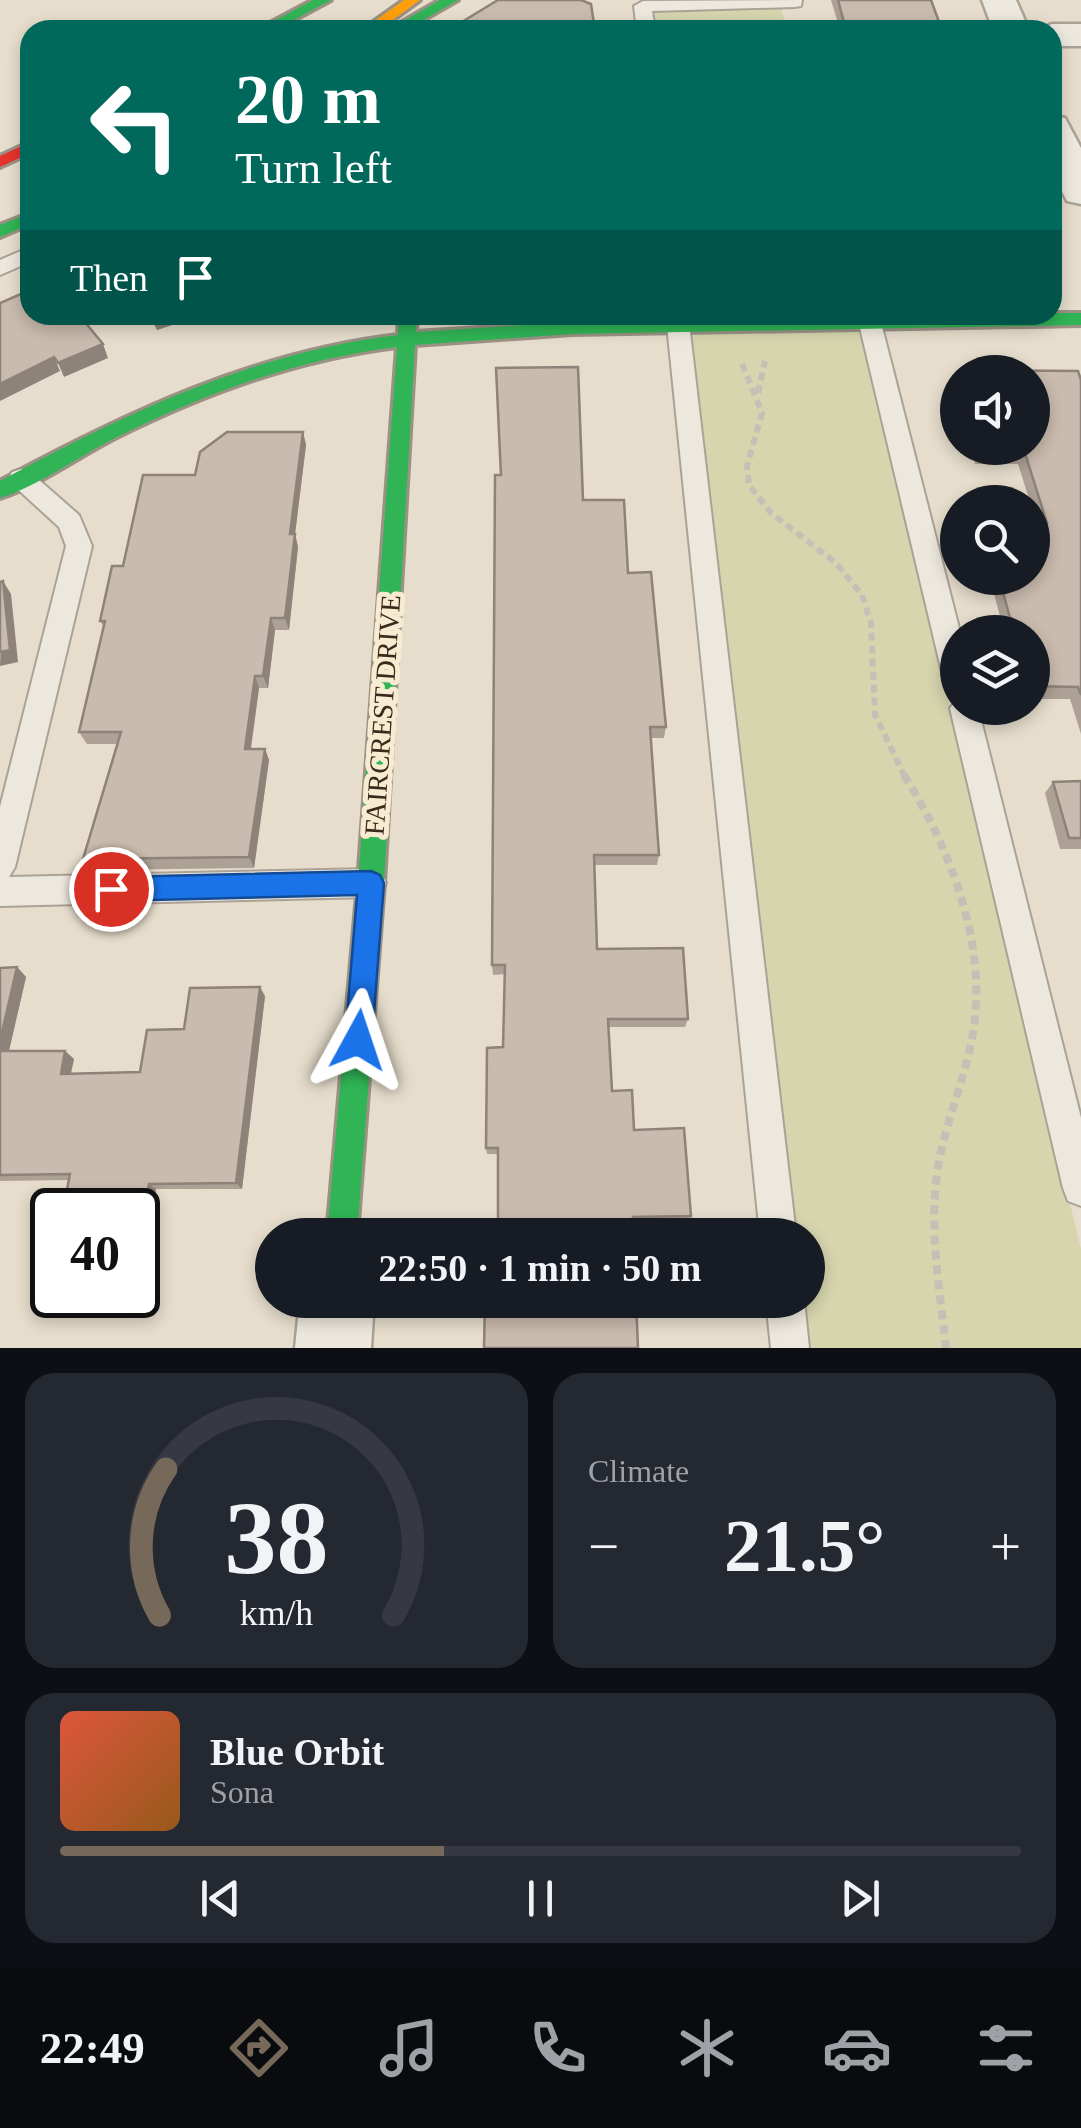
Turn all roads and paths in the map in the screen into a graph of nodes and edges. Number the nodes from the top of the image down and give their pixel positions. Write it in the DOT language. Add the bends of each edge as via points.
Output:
graph roads {
  1 [pos="324,0"];
  2 [pos="413,0"];
  3 [pos="450,0"];
  4 [pos="796,6"];
  5 [pos="284,20"];
  6 [pos="384,20"];
  7 [pos="413,20"];
  8 [pos="645,20"];
  9 [pos="407,325"];
  10 [pos="592,325"];
  11 [pos="679,325"];
  12 [pos="871,325"];
  13 [pos="406,341"];
  14 [pos="758,394"];
  15 [pos="10,484"];
  16 [pos="942,615"];
  17 [pos="968,725"];
  18 [pos="0,867"];
  19 [pos="371,883"];
  20 [pos="0,892"];
  21 [pos="1081,1188"];
  22 [pos="343,1218"];
  23 [pos="776,1218"];
  24 [pos="336,1318"];
  25 [pos="787,1318"];
  26 [pos="333,1348"];
  27 [pos="790,1348"];
  28 [pos="946,1348"];
  1 -- 5 [label="main road"];
  2 -- 6 [label="main road"];
  3 -- 7 [label="main road"];
  4 -- 8 [label="lane" via="643,6"];
  9 -- 13 [label="main road, FAIRCREST DRIVE"];
  10 -- 13 [label="main road"];
  11 -- 23 [label="lane"];
  12 -- 16 [label="lane"];
  13 -- 15 [label="main road" via="298,359 216,386 135,418"];
  13 -- 19 [label="main road, FAIRCREST DRIVE"];
  14 -- 28 [label="path" via="762,416 746,468 749,486 778,518 846,570 864,598 875,714 944,848 972,959 974,1026 940,1158 934,1229"];
  15 -- 18 [label="lane" via="70,522 79,546"];
  17 -- 21 [label="lane"];
  19 -- 20 [label="lane"];
  19 -- 22 [label="main road, FAIRCREST DRIVE"];
  24 -- 26 [label="street"];
  25 -- 27 [label="lane"];
}
